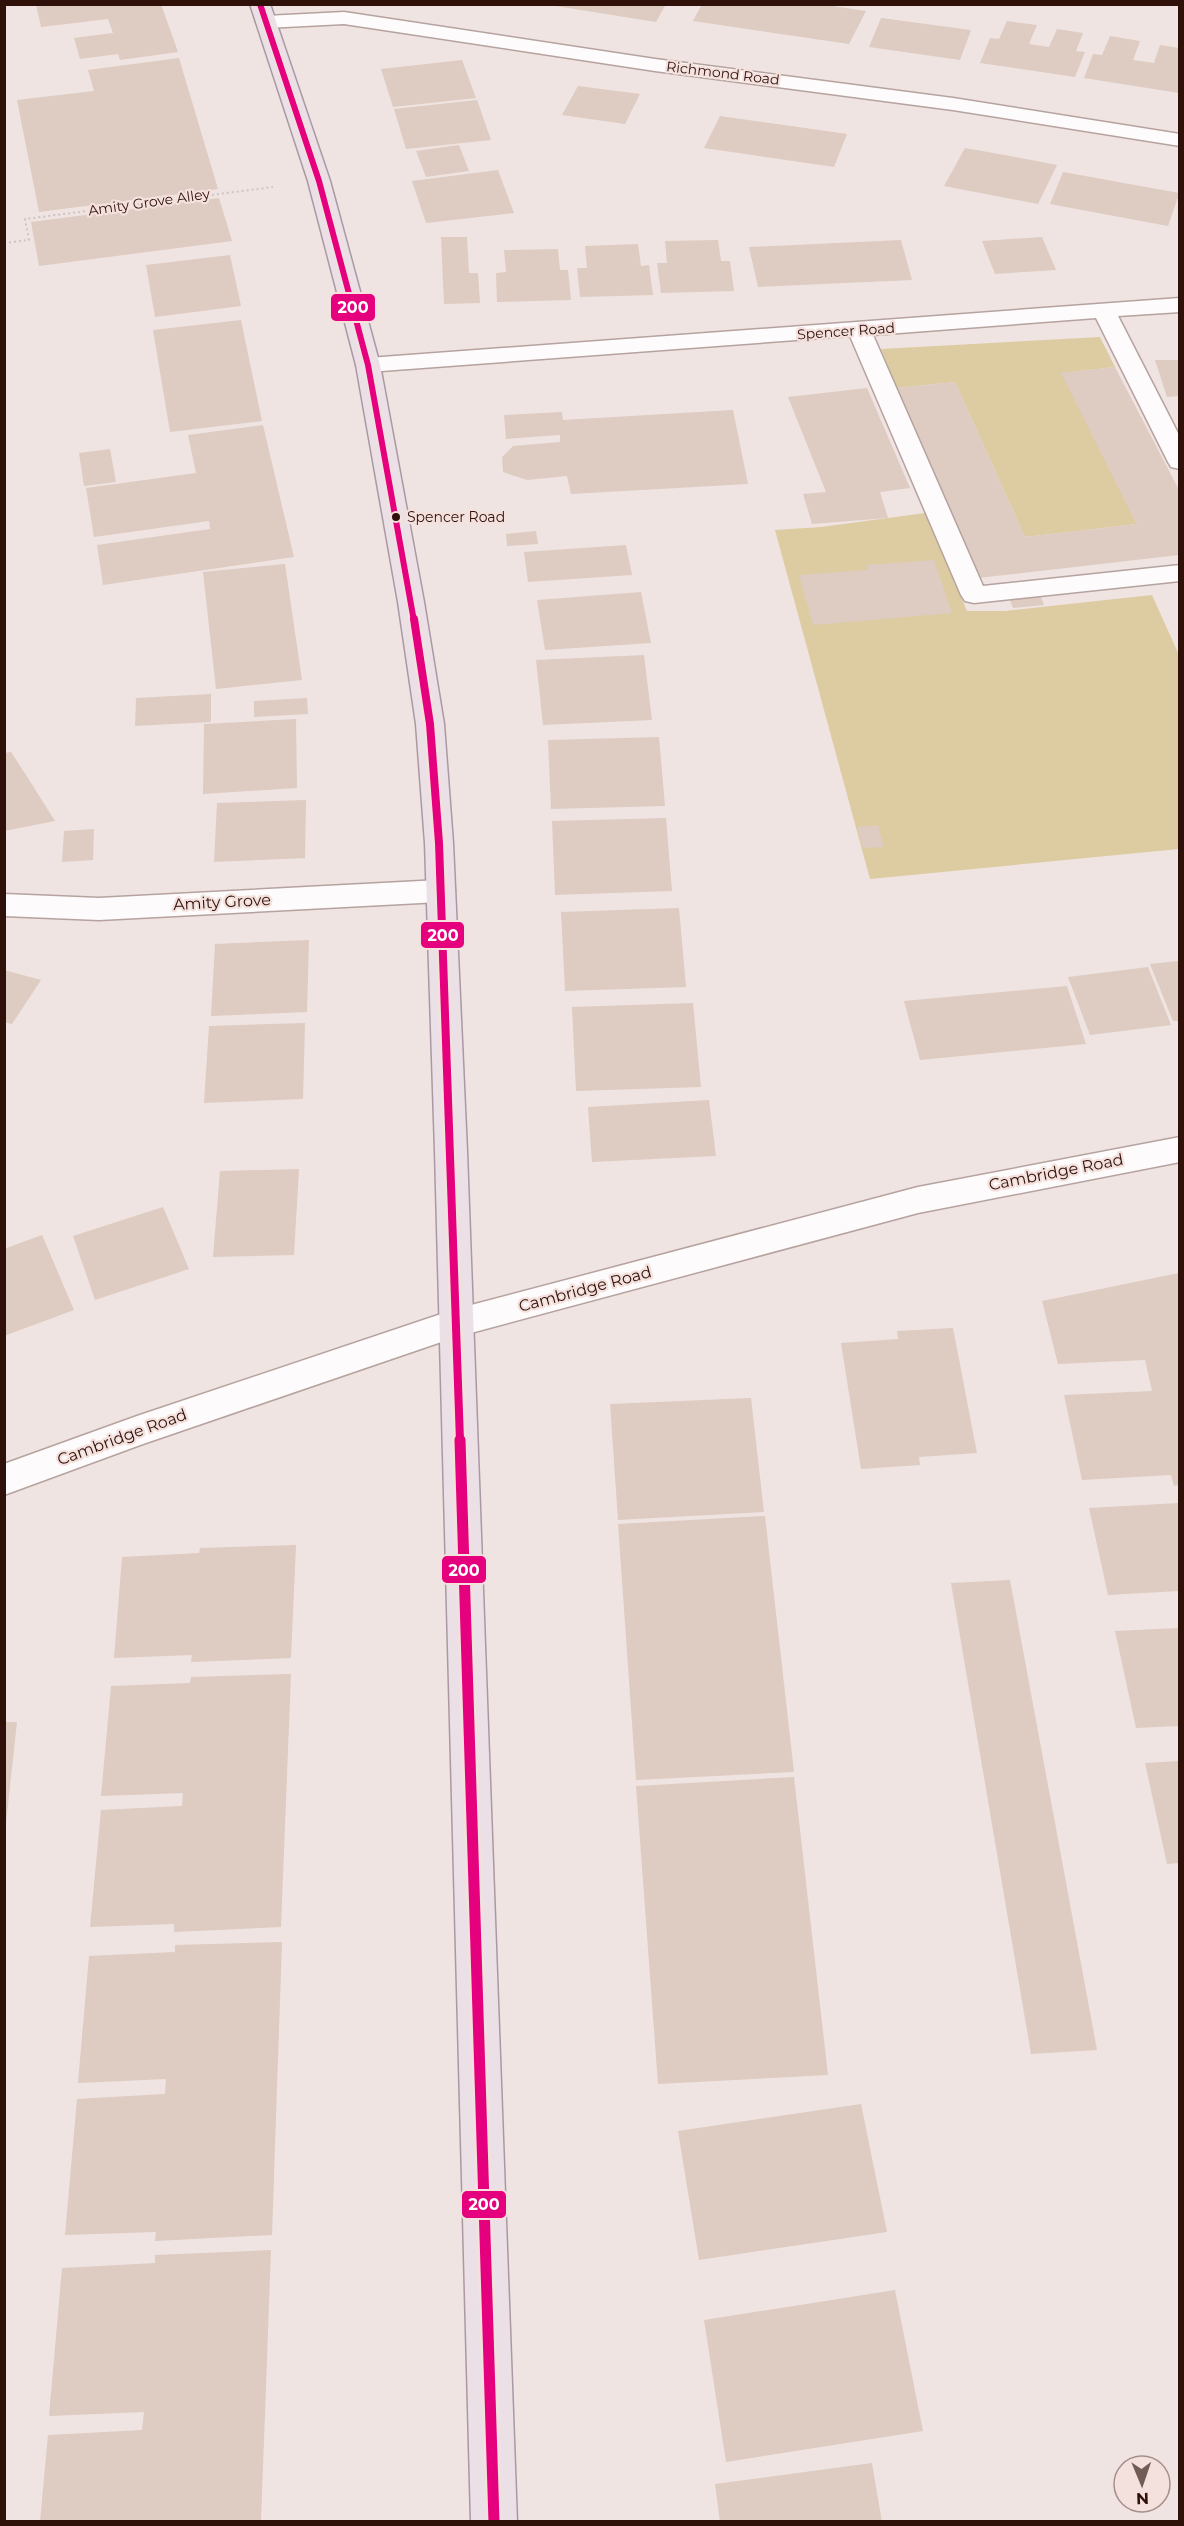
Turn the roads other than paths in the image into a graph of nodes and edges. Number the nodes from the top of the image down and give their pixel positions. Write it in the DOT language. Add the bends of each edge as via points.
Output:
graph roads {
  1 [pos="348,11"];
  2 [pos="263,13"];
  3 [pos="1179,140"];
  4 [pos="1179,305"];
  5 [pos="1104,311"];
  6 [pos="859,330"];
  7 [pos="368,364"];
  8 [pos="1179,462"];
  9 [pos="1179,573"];
  10 [pos="440,891"];
  11 [pos="4,904"];
  12 [pos="1179,1149"];
  13 [pos="456,1323"];
  14 [pos="4,1480"];
  15 [pos="494,2522"];
  1 -- 2 [label="street, Richmond Road"];
  1 -- 3 [label="street, Richmond Road" via="655,64 953,104"];
  2 -- 7 [label="main road" via="319,181"];
  4 -- 5 [label="street, Spencer Road"];
  5 -- 6 [label="street, Spencer Road"];
  5 -- 8 [label="street"];
  6 -- 7 [label="street, Spencer Road"];
  6 -- 9 [label="street" via="974,595"];
  7 -- 10 [label="main road" via="430,724"];
  10 -- 11 [label="street, Amity Grove" via="99,909"];
  10 -- 13 [label="main road"];
  12 -- 13 [label="street, Cambridge Road" via="918,1200"];
  13 -- 14 [label="street, Cambridge Road"];
  13 -- 15 [label="main road"];
}
